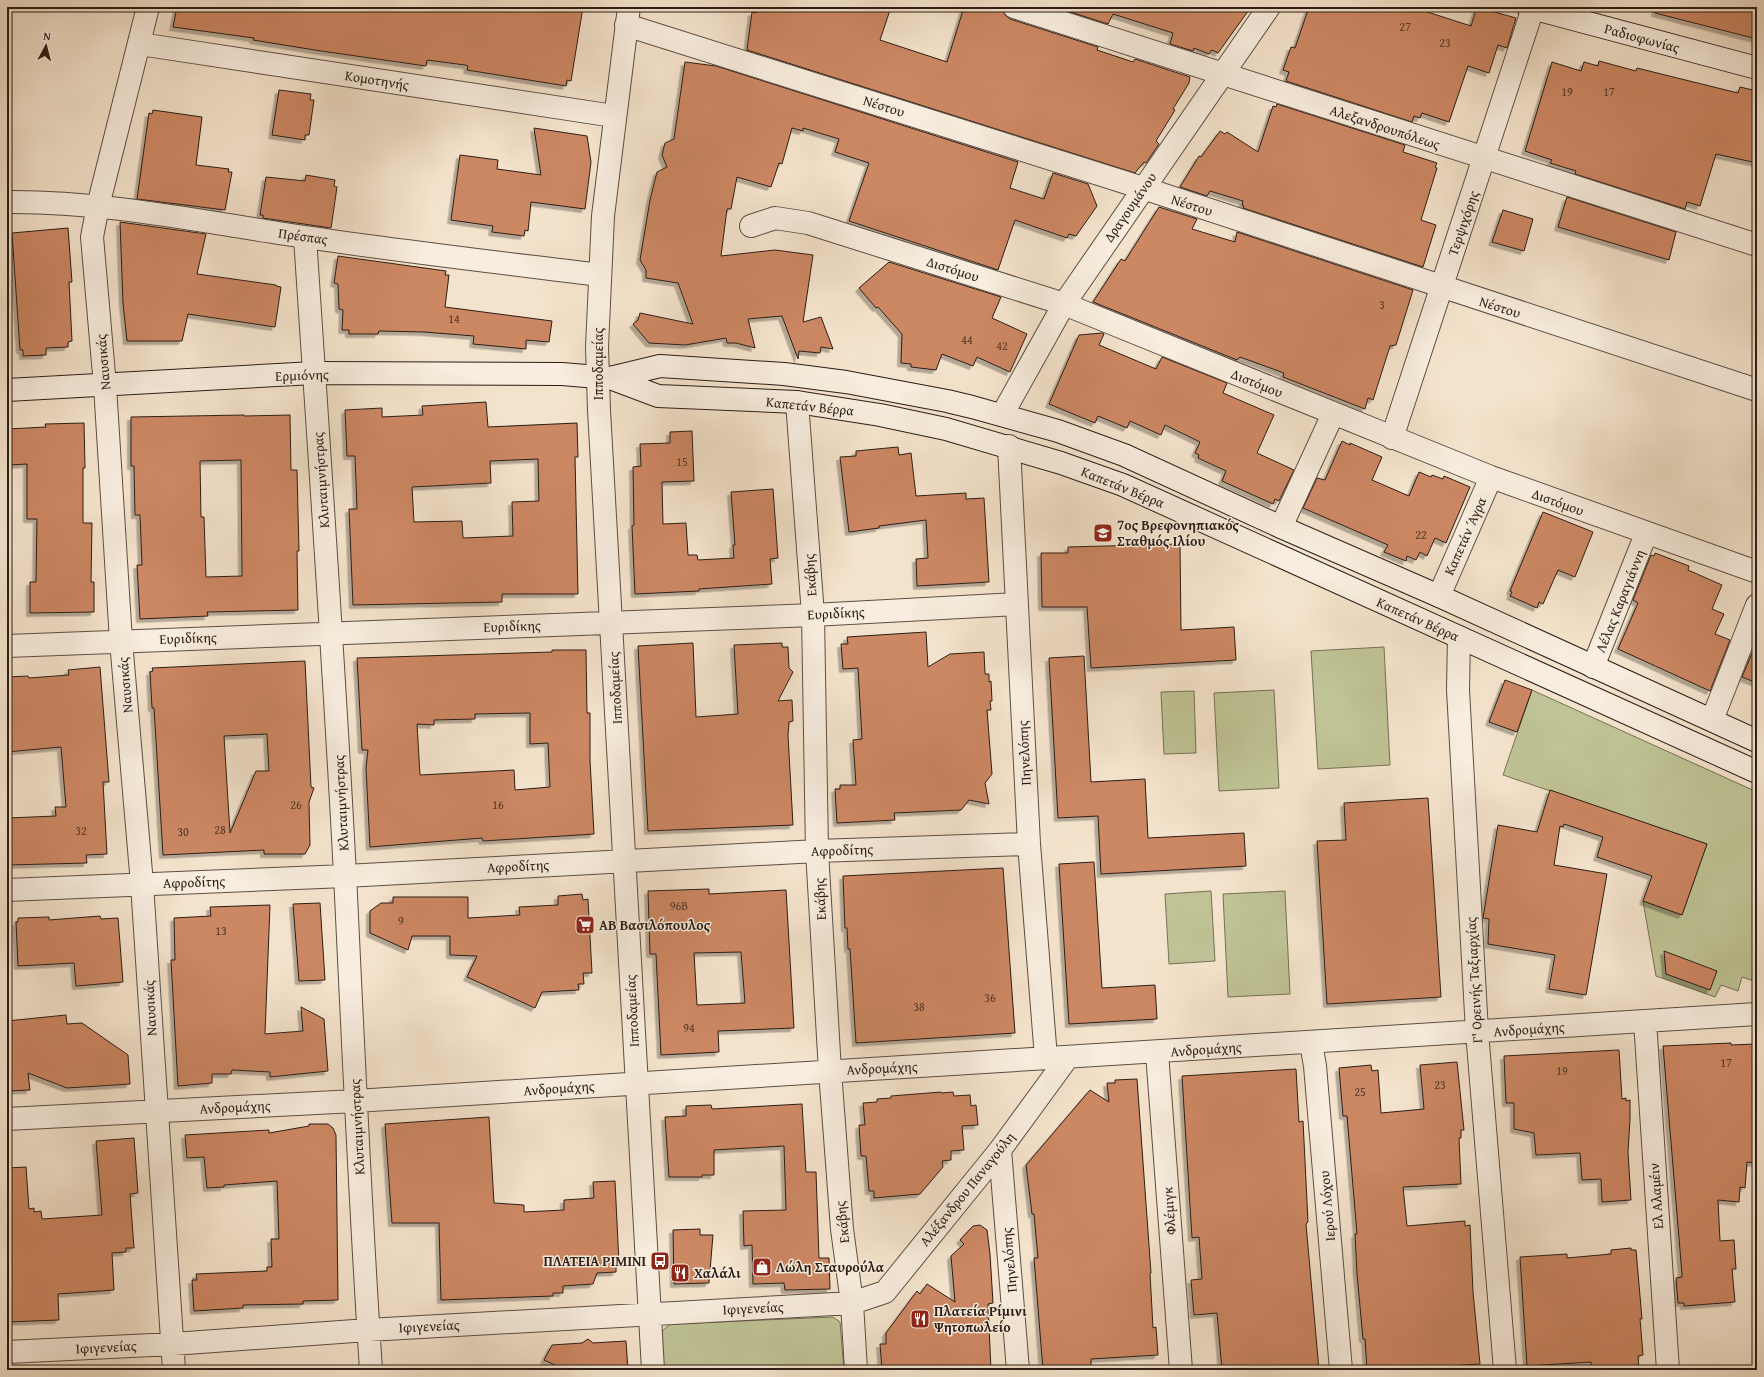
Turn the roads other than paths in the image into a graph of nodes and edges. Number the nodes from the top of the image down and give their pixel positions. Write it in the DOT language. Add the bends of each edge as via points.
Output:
graph roads {
  1 [pos="148,7"];
  2 [pos="1014,7"];
  3 [pos="1269,7"];
  4 [pos="1530,8"];
  5 [pos="627,16"];
  6 [pos="140,44"];
  7 [pos="1757,68"];
  8 [pos="1224,74"];
  9 [pos="614,116"];
  10 [pos="1484,159"];
  11 [pos="1143,188"];
  12 [pos="7,202"];
  13 [pos="98,206"];
  14 [pos="751,226"];
  15 [pos="305,237"];
  16 [pos="1757,245"];
  17 [pos="600,275"];
  18 [pos="1441,288"];
  19 [pos="1064,304"];
  20 [pos="314,373"];
  21 [pos="604,377"];
  22 [pos="105,386"];
  23 [pos="7,390"];
  24 [pos="1757,390"];
  25 [pos="796,402"];
  26 [pos="1333,414"];
  27 [pos="1002,415"];
  28 [pos="1392,438"];
  29 [pos="1009,446"];
  30 [pos="1491,477"];
  31 [pos="1281,527"];
  32 [pos="1646,534"];
  33 [pos="1757,572"];
  34 [pos="1439,596"];
  35 [pos="1017,604"];
  36 [pos="1757,605"];
  37 [pos="813,615"];
  38 [pos="612,621"];
  39 [pos="331,633"];
  40 [pos="1459,637"];
  41 [pos="121,641"];
  42 [pos="7,646"];
  43 [pos="1593,667"];
  44 [pos="1712,720"];
  45 [pos="1757,741"];
  46 [pos="1757,772"];
  47 [pos="1029,844"];
  48 [pos="817,851"];
  49 [pos="624,861"];
  50 [pos="345,876"];
  51 [pos="142,884"];
  52 [pos="7,890"];
  53 [pos="1757,1014"];
  54 [pos="1645,1021"];
  55 [pos="1477,1032"];
  56 [pos="1311,1043"];
  57 [pos="1157,1053"];
  58 [pos="1068,1057"];
  59 [pos="1046,1058"];
  60 [pos="830,1071"];
  61 [pos="636,1084"];
  62 [pos="355,1101"];
  63 [pos="156,1111"];
  64 [pos="7,1120"];
  65 [pos="1000,1150"];
  66 [pos="852,1303"];
  67 [pos="650,1313"];
  68 [pos="368,1330"];
  69 [pos="173,1344"];
  70 [pos="7,1352"];
  71 [pos="174,1370"];
  72 [pos="371,1370"];
  73 [pos="653,1370"];
  74 [pos="856,1370"];
  75 [pos="1018,1370"];
  76 [pos="1181,1370"];
  77 [pos="1341,1370"];
  78 [pos="1505,1370"];
  79 [pos="1668,1370"];
  1 -- 6 [label="street, Ναυσικάς"];
  2 -- 8 [label="street, Αλεξανδρουπόλεως"];
  3 -- 8 [label="street, Δραγουμάνου"];
  4 -- 7 [label="street, Ραδιοφωνίας"];
  4 -- 10 [label="street, Τερψιχόρης"];
  5 -- 9 [label="street, Ιπποδαμείας"];
  5 -- 11 [label="street, Νέστου"];
  6 -- 9 [label="street, Κομοτηνής"];
  6 -- 13 [label="street, Ναυσικάς"];
  8 -- 10 [label="street, Αλεξανδρουπόλεως"];
  8 -- 11 [label="street, Δραγουμάνου"];
  9 -- 17 [label="street, Ιπποδαμείας" via="603,216"];
  10 -- 16 [label="street, Αλεξανδρουπόλεως"];
  10 -- 18 [label="street, Τερψιχόρης"];
  11 -- 18 [label="street, Νέστου"];
  11 -- 19 [label="street, Δραγουμάνου"];
  12 -- 13 [label="street, Πρέσπας"];
  13 -- 15 [label="street, Πρέσπας"];
  13 -- 22 [label="street, Ναυσικάς" via="92,237"];
  14 -- 19 [label="street, Διστόμου" via="775,218 808,223"];
  15 -- 17 [label="street, Πρέσπας"];
  15 -- 20 [label="street, Κλυταιμνήστρας"];
  17 -- 21 [label="street, Ιπποδαμείας"];
  18 -- 24 [label="street, Νέστου"];
  18 -- 28 [label="street, Τερψιχόρης"];
  19 -- 26 [label="street, Διστόμου"];
  19 -- 27 [label="street, Δραγουμάνου"];
  20 -- 21 [label="street, Ερμιόνης" via="562,374"];
  20 -- 22 [label="street, Ερμιόνης"];
  20 -- 39 [label="street, Κλυταιμνήστρας"];
  21 -- 25 [label="street, Καπετάν Βέρρα" via="658,396"];
  21 -- 27 [label="street, Καπετάν Βέρρα" via="660,366 784,374 854,383 972,406"];
  21 -- 38 [label="street, Ιπποδαμείας"];
  22 -- 23 [label="street, Ερμιόνης"];
  22 -- 41 [label="street, Ναυσικάς"];
  25 -- 29 [label="street, Καπετάν Βέρρα" via="895,418"];
  25 -- 37 [label="street, Εκάβης"];
  26 -- 28 [label="street, Διστόμου"];
  26 -- 31 [label="street"];
  27 -- 31 [label="street, Καπετάν Βέρρα" via="1058,431 1124,455"];
  28 -- 30 [label="street, Διστόμου"];
  29 -- 35 [label="street, Πηνελόπης"];
  29 -- 40 [label="street, Καπετάν Βέρρα" via="1122,485"];
  30 -- 32 [label="street, Διστόμου"];
  30 -- 34 [label="street, Καπετάν Άγρα"];
  31 -- 34 [label="street, Καπετάν Βέρρα"];
  32 -- 33 [label="street, Διστόμου"];
  32 -- 43 [label="street, Λέλας Καραγιάννη"];
  34 -- 43 [label="street, Καπετάν Βέρρα"];
  35 -- 37 [label="street, Ευριδίκης"];
  35 -- 47 [label="street, Πηνελόπης"];
  36 -- 44 [label="street"];
  37 -- 38 [label="street, Ευριδίκης"];
  37 -- 48 [label="street, Εκάβης"];
  38 -- 39 [label="street, Ευριδίκης"];
  38 -- 49 [label="street, Ιπποδαμείας"];
  39 -- 41 [label="street, Ευριδίκης"];
  39 -- 50 [label="street, Κλυταιμνήστρας"];
  40 -- 46 [label="street, Καπετάν Βέρρα"];
  40 -- 55 [label="street, Γ' Ορεινής Ταξιαρχίας" via="1458,690"];
  41 -- 42 [label="street, Ευριδίκης"];
  41 -- 51 [label="street, Ναυσικάς"];
  43 -- 44 [label="street, Καπετάν Βέρρα"];
  44 -- 45 [label="street, Καπετάν Βέρρα"];
  47 -- 48 [label="street, Αφροδίτης"];
  47 -- 59 [label="street, Πηνελόπης"];
  48 -- 49 [label="street, Αφροδίτης"];
  48 -- 60 [label="street, Εκάβης"];
  49 -- 50 [label="street, Αφροδίτης"];
  49 -- 61 [label="street, Ιπποδαμείας"];
  50 -- 51 [label="street, Αφροδίτης"];
  50 -- 62 [label="street, Κλυταιμνήστρας"];
  51 -- 52 [label="street, Αφροδίτης"];
  51 -- 63 [label="street, Ναυσικάς"];
  53 -- 54 [label="street, Ανδρομάχης"];
  54 -- 55 [label="street, Ανδρομάχης"];
  54 -- 79 [label="street, Ελ Αλαμέιν"];
  55 -- 56 [label="street, Ανδρομάχης"];
  55 -- 78 [label="street, Γ' Ορεινής Ταξιαρχίας"];
  56 -- 57 [label="street, Ανδρομάχης"];
  56 -- 77 [label="street, Ιερού Λόχου"];
  57 -- 58 [label="street, Ανδρομάχης"];
  57 -- 76 [label="street, Φλέμιγκ"];
  58 -- 59 [label="street, Ανδρομάχης"];
  58 -- 65 [label="street, Αλέξανδρου Παναγούλη"];
  59 -- 60 [label="street, Ανδρομάχης"];
  60 -- 61 [label="street, Ανδρομάχης"];
  60 -- 66 [label="street, Εκάβης" via="842,1229"];
  61 -- 62 [label="street, Ανδρομάχης"];
  61 -- 67 [label="street, Ιπποδαμείας"];
  62 -- 63 [label="street, Ανδρομάχης"];
  62 -- 68 [label="street, Κλυταιμνήστρας"];
  63 -- 64 [label="street, Ανδρομάχης"];
  63 -- 69 [label="street, Ναυσικάς"];
  65 -- 66 [label="street, Αλέξανδρου Παναγούλη" via="885,1292"];
  65 -- 75 [label="street, Πηνελόπης"];
  66 -- 67 [label="street, Ιφιγενείας"];
  66 -- 74 [label="street, Εκάβης"];
  67 -- 68 [label="street, Ιφιγενείας"];
  67 -- 73 [label="street, Ιπποδαμείας"];
  68 -- 69 [label="street, Ιφιγενείας"];
  68 -- 72 [label="street, Κλυταιμνήστρας"];
  69 -- 70 [label="street, Ιφιγενείας"];
  69 -- 71 [label="street, Ναυσικάς"];
}
